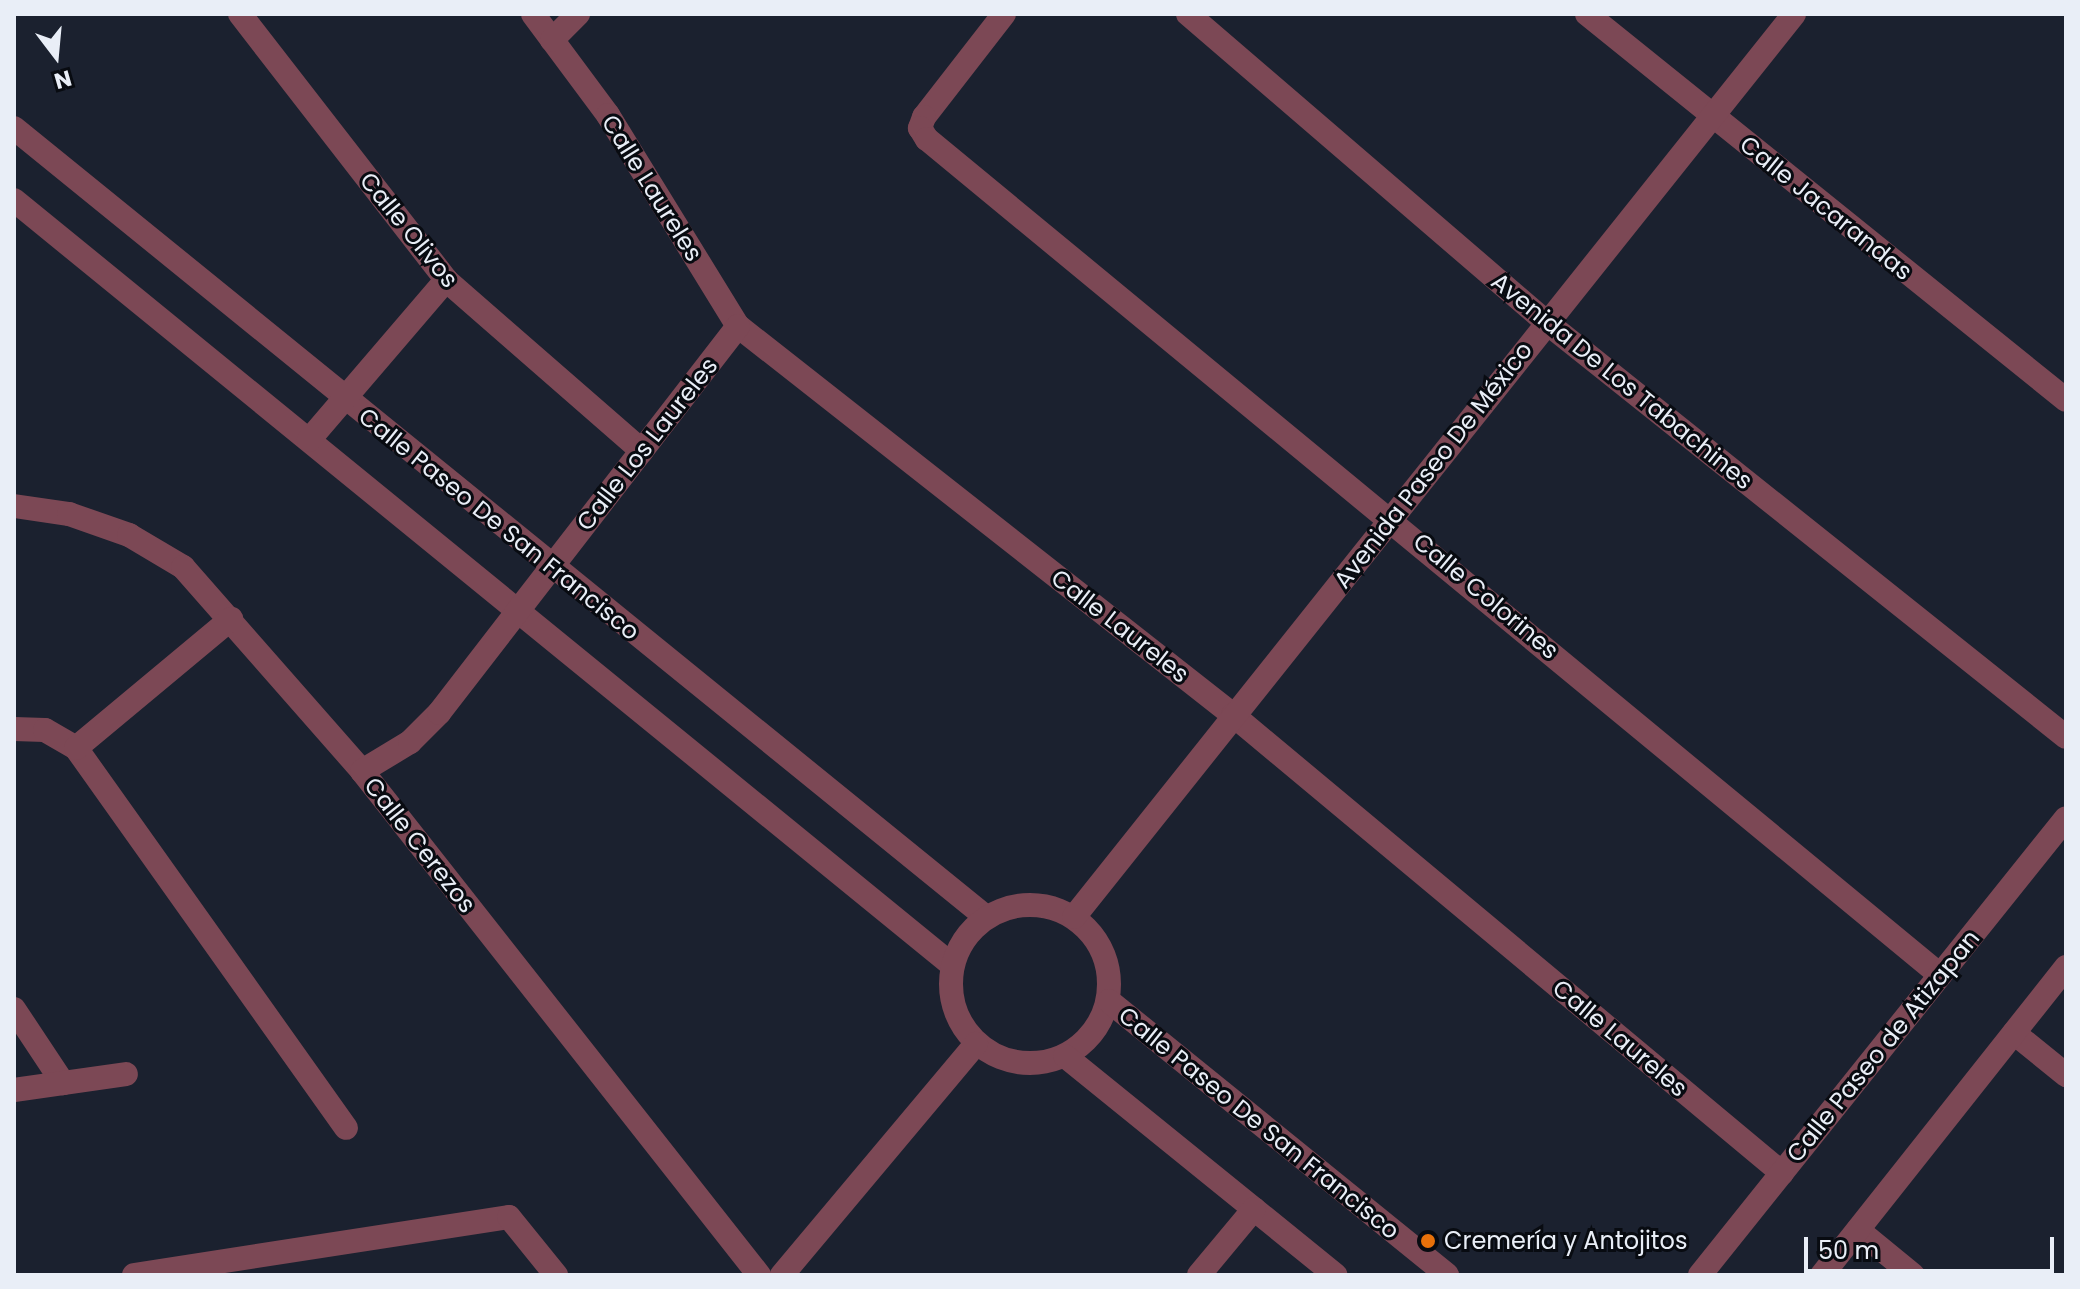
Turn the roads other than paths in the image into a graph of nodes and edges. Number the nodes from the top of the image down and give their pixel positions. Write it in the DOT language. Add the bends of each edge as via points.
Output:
graph roads {
  1 [pos="240,14"];
  2 [pos="533,14"];
  3 [pos="578,14"];
  4 [pos="1004,14"];
  5 [pos="1188,14"];
  6 [pos="1587,14"];
  7 [pos="1794,14"];
  8 [pos="552,40"];
  9 [pos="1711,116"];
  10 [pos="14,128"];
  11 [pos="14,200"];
  12 [pos="446,280"];
  13 [pos="1546,322"];
  14 [pos="738,326"];
  15 [pos="344,399"];
  16 [pos="2066,400"];
  17 [pos="309,440"];
  18 [pos="642,451"];
  19 [pos="14,506"];
  20 [pos="1391,518"];
  21 [pos="551,568"];
  22 [pos="519,613"];
  23 [pos="231,619"];
  24 [pos="1233,715"];
  25 [pos="14,729"];
  26 [pos="2066,737"];
  27 [pos="76,748"];
  28 [pos="362,771"];
  29 [pos="2066,818"];
  30 [pos="986,917"];
  31 [pos="1074,917"];
  32 [pos="952,965"];
  33 [pos="2066,967"];
  34 [pos="1940,975"];
  35 [pos="1109,1001"];
  36 [pos="14,1009"];
  37 [pos="2014,1033"];
  38 [pos="976,1044"];
  39 [pos="1065,1056"];
  40 [pos="126,1074"];
  41 [pos="2066,1075"];
  42 [pos="63,1083"];
  43 [pos="14,1090"];
  44 [pos="346,1128"];
  45 [pos="1782,1173"];
  46 [pos="1254,1209"];
  47 [pos="1858,1230"];
  48 [pos="134,1275"];
  49 [pos="556,1275"];
  50 [pos="759,1275"];
  51 [pos="782,1275"];
  52 [pos="1199,1275"];
  53 [pos="1335,1275"];
  54 [pos="1447,1275"];
  55 [pos="1700,1275"];
  56 [pos="1822,1275"];
  57 [pos="1913,1275"];
  1 -- 12 [label="street, Calle Olivos"];
  2 -- 8 [label="street, Calle Laureles"];
  3 -- 8 [label="street"];
  4 -- 20 [label="street, Calle Colorines" via="920,128"];
  5 -- 13 [label="street, Avenida De Los Tabachines"];
  6 -- 9 [label="street, Calle Jacarandas"];
  7 -- 9 [label="street, Avenida Paseo De México"];
  8 -- 14 [label="street, Calle Laureles" via="608,115"];
  9 -- 13 [label="street, Avenida Paseo De México"];
  9 -- 16 [label="street, Calle Jacarandas"];
  10 -- 15 [label="street, Calle Paseo De San Francisco"];
  11 -- 17 [label="street"];
  12 -- 15 [label="street"];
  12 -- 18 [label="street, Calle Olivos"];
  13 -- 20 [label="street, Avenida Paseo De México"];
  13 -- 26 [label="street, Avenida De Los Tabachines"];
  14 -- 18 [label="street, Calle Los Laureles"];
  14 -- 24 [label="street, Calle Laureles"];
  15 -- 17 [label="street"];
  15 -- 21 [label="street, Calle Paseo De San Francisco"];
  17 -- 22 [label="street"];
  18 -- 21 [label="street, Calle Los Laureles"];
  19 -- 23 [label="street, Calle Cerezos" via="69,514 129,535 183,567"];
  20 -- 24 [label="street, Avenida Paseo De México"];
  20 -- 34 [label="street, Calle Colorines"];
  21 -- 22 [label="street, Calle Los Laureles"];
  21 -- 30 [label="street, Calle Paseo De San Francisco"];
  22 -- 28 [label="street, Calle Los Laureles" via="439,713 410,742"];
  22 -- 32 [label="street"];
  23 -- 27 [label="street"];
  23 -- 28 [label="street, Calle Cerezos"];
  24 -- 31 [label="street, Avenida Paseo De México"];
  24 -- 45 [label="street, Calle Laureles"];
  25 -- 27 [label="street" via="45,730"];
  27 -- 44 [label="street"];
  28 -- 50 [label="street, Calle Cerezos"];
  29 -- 34 [label="street, Calle Paseo de Atizapan"];
  30 -- 31 [label="street" via="1015,905 1046,905"];
  30 -- 32 [label="street" via="965,938"];
  31 -- 35 [label="street" via="1097,939 1109,969"];
  32 -- 38 [label="street" via="954,1008"];
  33 -- 37 [label="street"];
  34 -- 45 [label="street, Calle Paseo de Atizapan"];
  35 -- 39 [label="street" via="1100,1023"];
  35 -- 54 [label="street, Calle Paseo De San Francisco"];
  36 -- 42 [label="street"];
  37 -- 41 [label="street"];
  37 -- 47 [label="street"];
  38 -- 39 [label="street" via="1019,1062"];
  38 -- 51 [label="street"];
  39 -- 46 [label="street"];
  40 -- 42 [label="street"];
  42 -- 43 [label="street"];
  45 -- 55 [label="street, Calle Paseo de Atizapan"];
  46 -- 52 [label="street"];
  46 -- 53 [label="street"];
  47 -- 56 [label="street"];
  47 -- 57 [label="street"];
  48 -- 49 [label="street" via="509,1217"];
}
